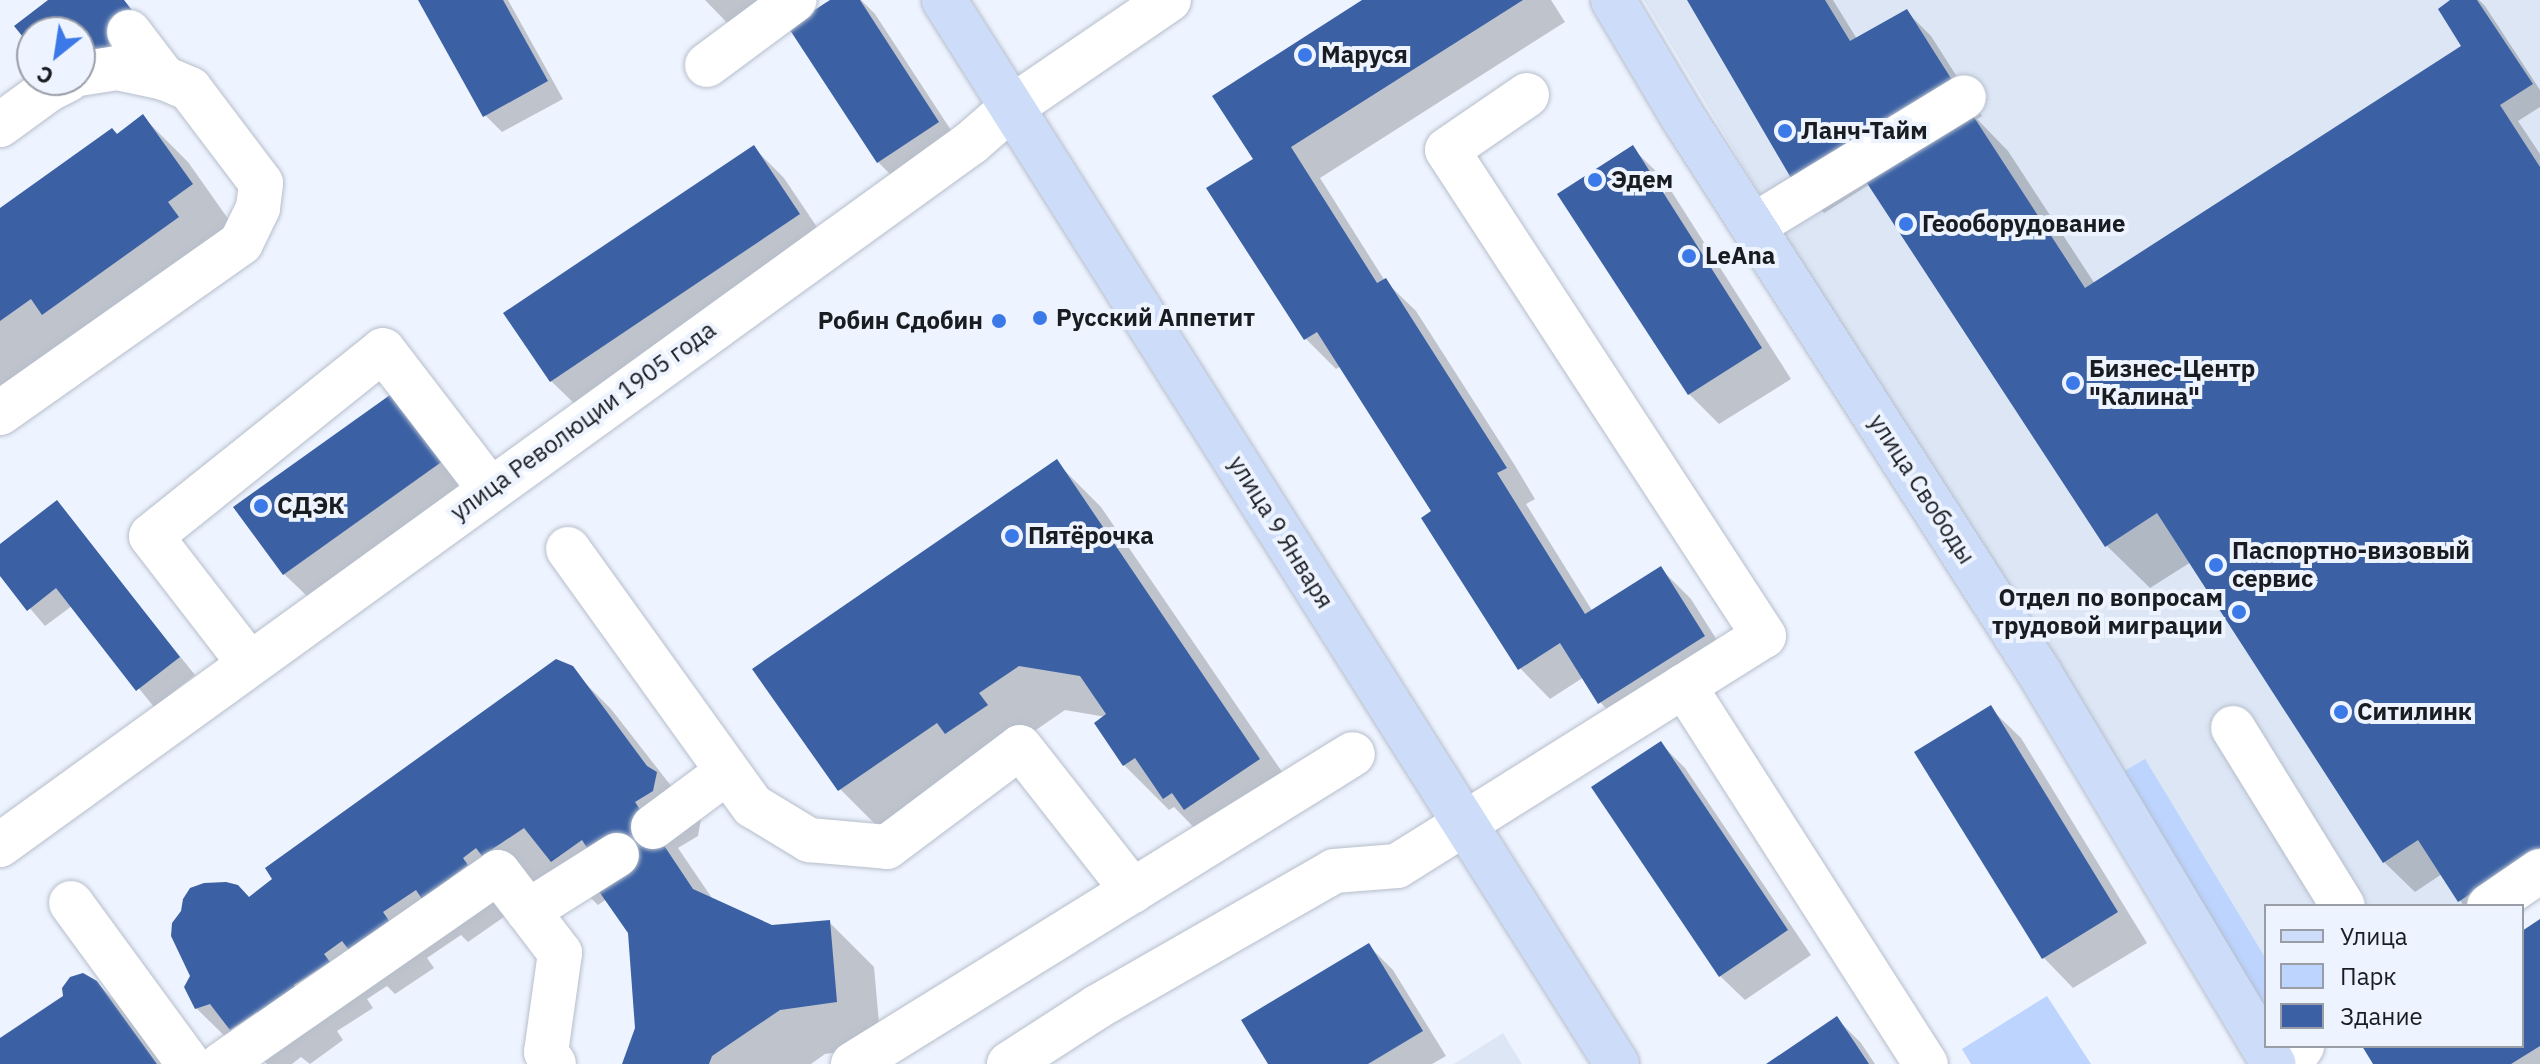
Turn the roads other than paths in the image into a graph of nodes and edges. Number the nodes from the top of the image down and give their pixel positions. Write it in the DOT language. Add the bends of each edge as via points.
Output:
graph roads {
  1 [pos="795,0"];
  2 [pos="944,0"];
  3 [pos="1169,0"];
  4 [pos="1613,0"];
  5 [pos="108,56"];
  6 [pos="707,65"];
  7 [pos="1527,95"];
  8 [pos="40,96"];
  9 [pos="1964,97"];
  10 [pos="1012,107"];
  11 [pos="0,125"];
  12 [pos="1753,226"];
  13 [pos="0,413"];
  14 [pos="489,488"];
  15 [pos="568,549"];
  16 [pos="249,663"];
  17 [pos="1684,686"];
  18 [pos="2233,728"];
  19 [pos="1353,754"];
  20 [pos="727,772"];
  21 [pos="1465,824"];
  22 [pos="653,827"];
  23 [pos="4,835"];
  24 [pos="617,855"];
  25 [pos="2540,871"];
  26 [pos="1133,891"];
  27 [pos="71,903"];
  28 [pos="2342,904"];
  29 [pos="2492,904"];
  30 [pos="528,911"];
  31 [pos="2264,1047"];
  32 [pos="189,1064"];
  33 [pos="222,1064"];
  34 [pos="554,1064"];
  35 [pos="853,1064"];
  36 [pos="1009,1064"];
  37 [pos="1617,1064"];
  38 [pos="1926,1064"];
  1 -- 6 [label="street"];
  2 -- 10 [label="main road, улица 9 Января"];
  3 -- 10 [label="street, улица Революции 1905 года"];
  4 -- 12 [label="main road, улица Свободы"];
  5 -- 13 [label="street" via="190,89 261,183 258,208 241,243"];
  7 -- 17 [label="street" via="1447,150 1764,636"];
  8 -- 11 [label="street"];
  9 -- 12 [label="street"];
  10 -- 14 [label="street, улица Революции 1905 года" via="958,152"];
  10 -- 21 [label="main road, улица 9 Января"];
  12 -- 31 [label="main road, улица Свободы" via="2039,672"];
  14 -- 16 [label="street, улица Революции 1905 года"];
  14 -- 16 [label="street" via="383,350 151,536"];
  15 -- 20 [label="street"];
  16 -- 23 [label="street, улица Революции 1905 года"];
  17 -- 21 [label="street"];
  17 -- 38 [label="street"];
  18 -- 28 [label="street"];
  19 -- 26 [label="street"];
  20 -- 22 [label="street"];
  20 -- 26 [label="street" via="753,806 809,840 887,847 1020,747"];
  21 -- 36 [label="street" via="1397,866 1334,871 1097,1007"];
  21 -- 37 [label="main road, улица 9 Января"];
  24 -- 30 [label="street"];
  25 -- 29 [label="street"];
  26 -- 35 [label="street"];
  27 -- 32 [label="street"];
  30 -- 33 [label="street" via="498,872"];
  30 -- 34 [label="street" via="560,953 546,1052"];
}
